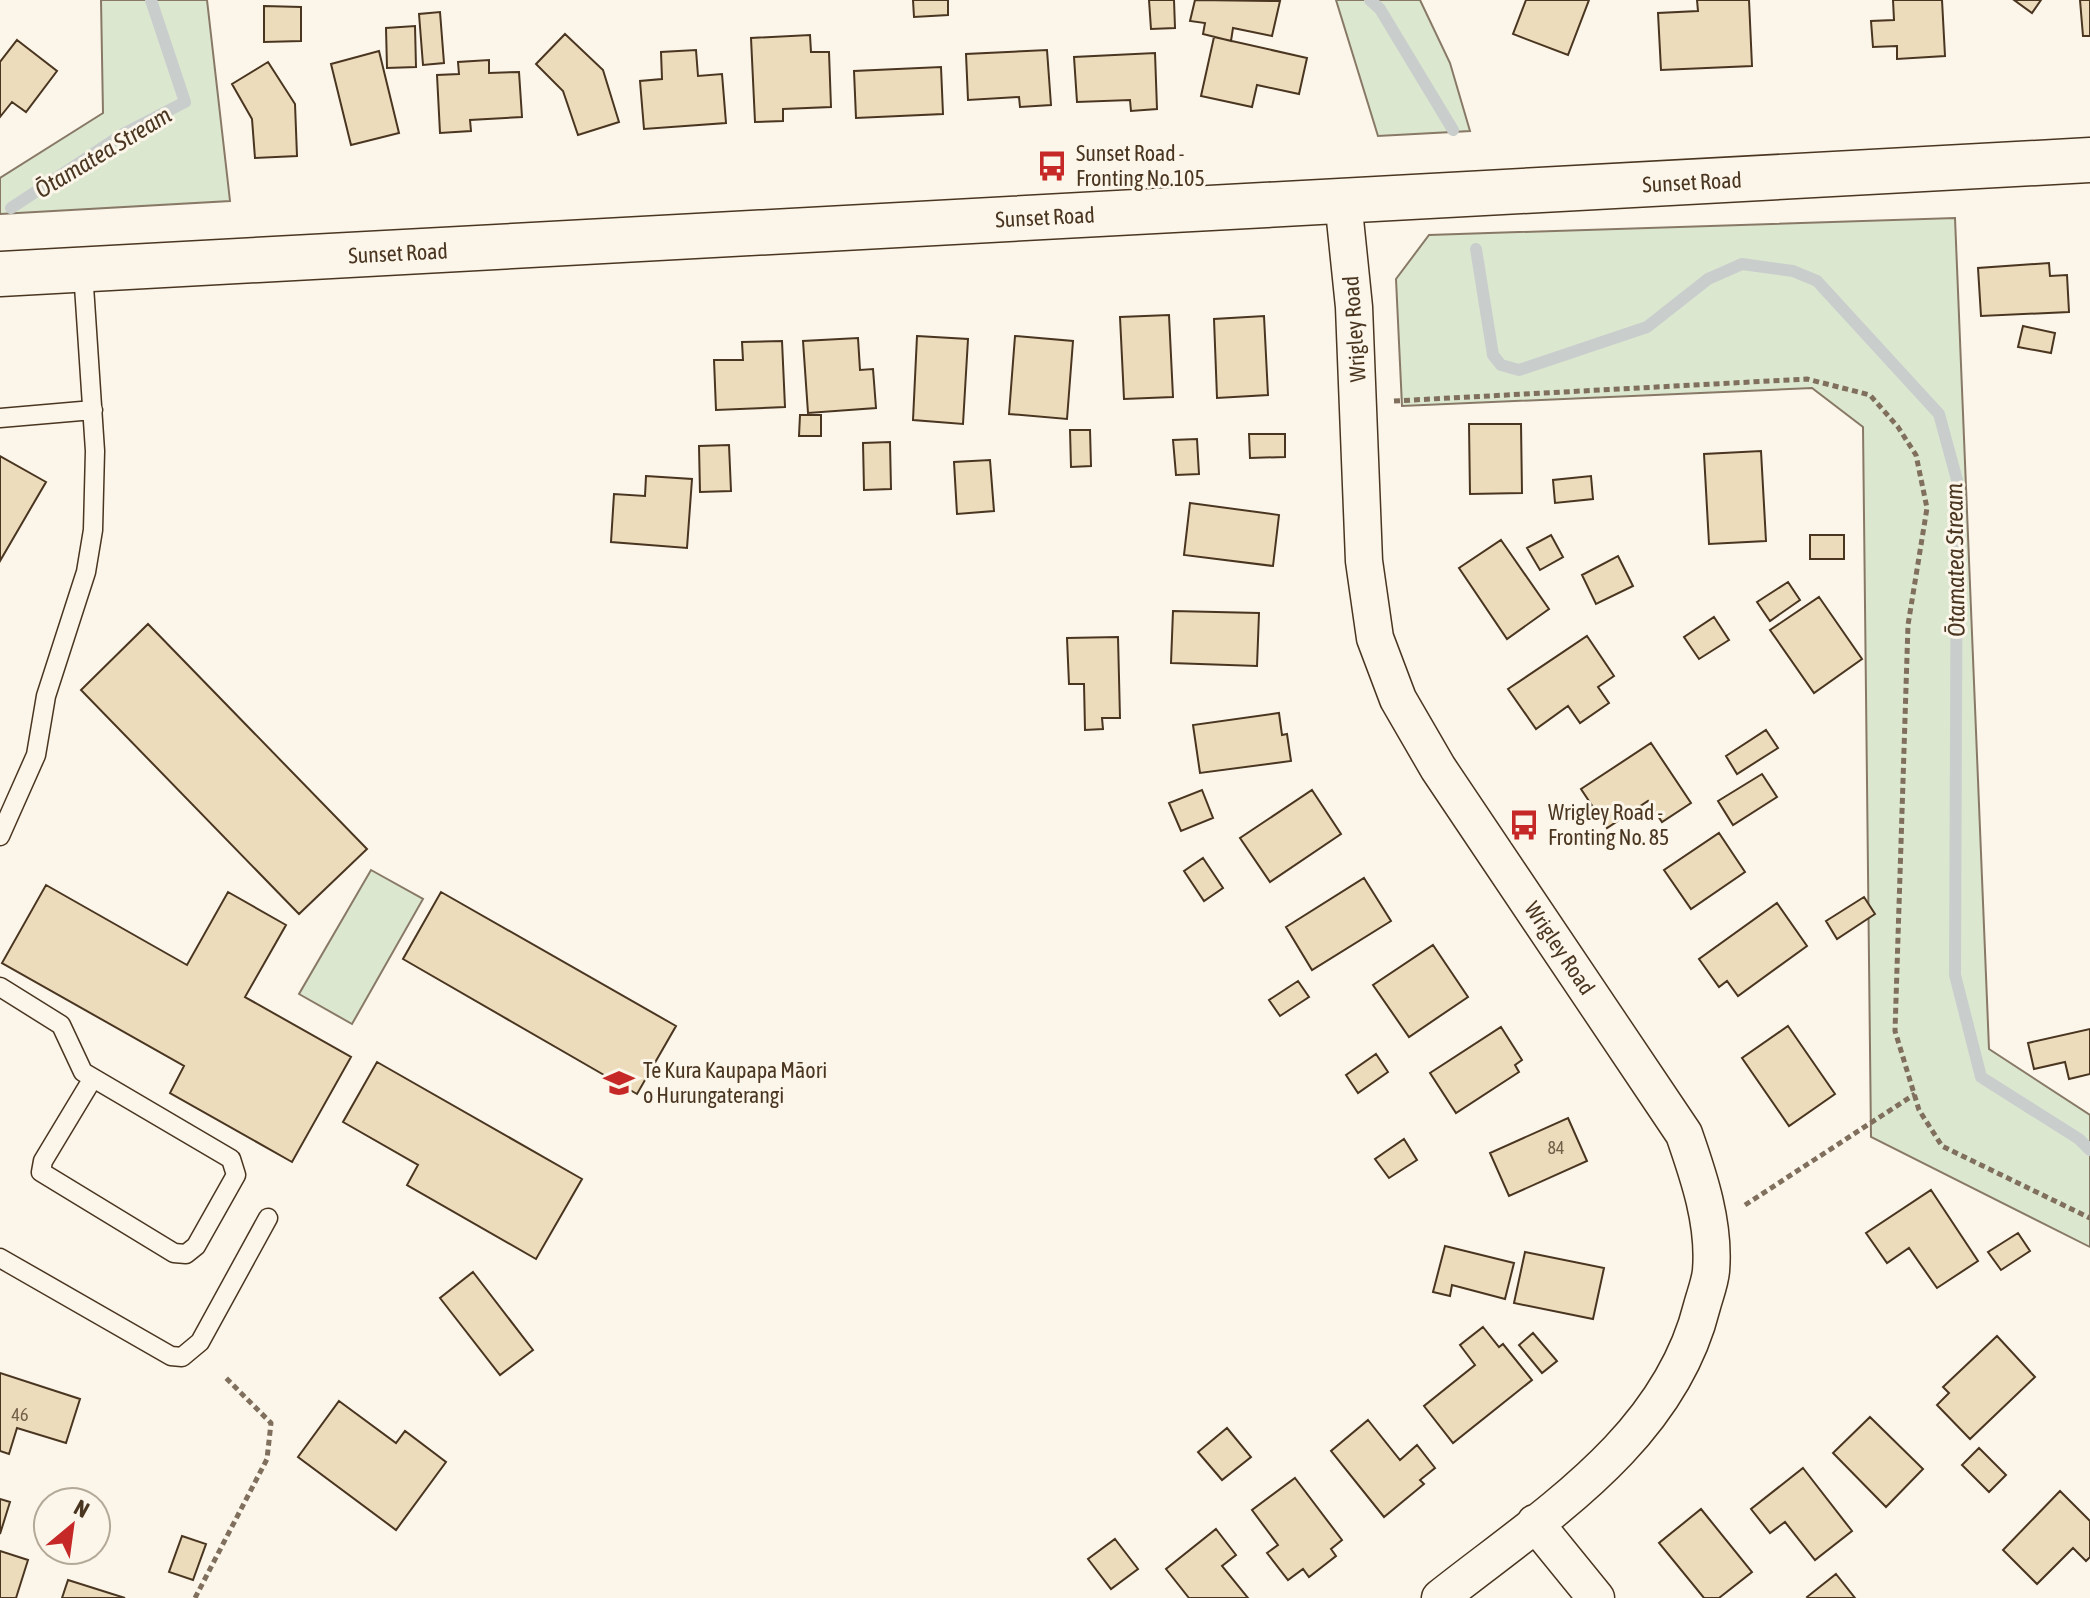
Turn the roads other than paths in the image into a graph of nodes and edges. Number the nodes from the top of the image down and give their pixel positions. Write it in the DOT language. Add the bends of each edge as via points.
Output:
graph roads {
  1 [pos="2090,160"];
  2 [pos="1343,200"];
  3 [pos="83,271"];
  4 [pos="0,274"];
  5 [pos="93,410"];
  6 [pos="0,418"];
  7 [pos="0,836"];
  8 [pos="0,987"];
  9 [pos="93,1078"];
  10 [pos="268,1218"];
  11 [pos="0,1258"];
  12 [pos="1535,1523"];
  13 [pos="1440,1598"];
  14 [pos="1596,1598"];
  1 -- 2 [label="main road, Sunset Road"];
  2 -- 3 [label="main road, Sunset Road"];
  2 -- 12 [label="street, Wrigley Road" via="1375,638 1398,699 1438,768 1684,1134 1704,1192 1711,1270 1694,1338 1667,1392 1623,1449"];
  3 -- 4 [label="main road, Sunset Road"];
  3 -- 5 [label="lane"];
  5 -- 6 [label="lane"];
  5 -- 7 [label="lane" via="96,499 86,572 46,696 29,776"];
  8 -- 9 [label="lane" via="61,1025 79,1067"];
  9 -- 9 [label="lane" via="235,1163 236,1175 196,1246 186,1254 174,1253 41,1172"];
  10 -- 11 [label="lane" via="200,1342 182,1357 171,1356"];
  12 -- 13 [label="street, Wrigley Road"];
  12 -- 14 [label="street"];
}
